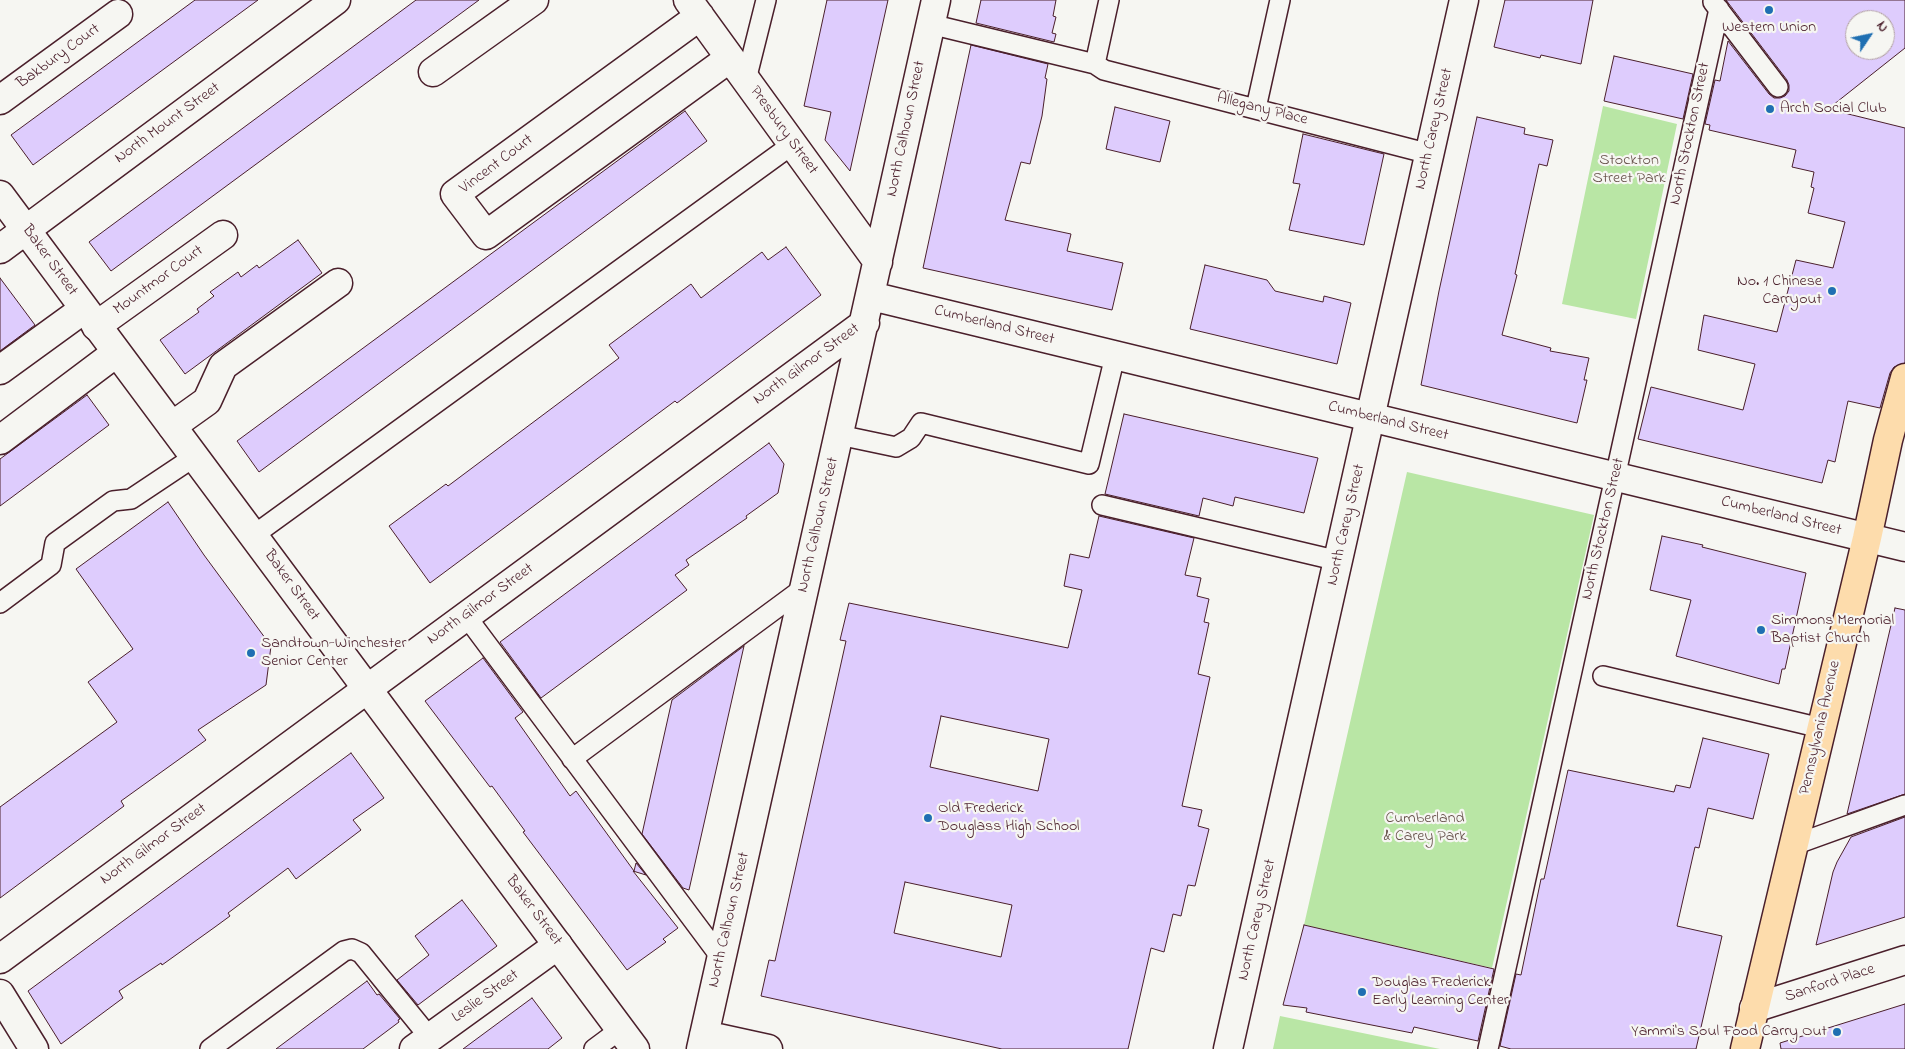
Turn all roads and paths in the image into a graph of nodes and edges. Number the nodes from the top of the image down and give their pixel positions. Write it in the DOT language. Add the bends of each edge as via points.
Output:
graph roads {
  1 [pos="336,0"];
  2 [pos="534,0"];
  3 [pos="766,0"];
  4 [pos="1109,0"];
  5 [pos="1280,0"];
  6 [pos="1464,0"];
  7 [pos="1715,5"];
  8 [pos="694,8"];
  9 [pos="933,12"];
  10 [pos="118,14"];
  11 [pos="730,58"];
  12 [pos="1095,64"];
  13 [pos="433,72"];
  14 [pos="746,80"];
  15 [pos="1778,87"];
  16 [pos="0,100"];
  17 [pos="1256,108"];
  18 [pos="793,144"];
  19 [pos="1430,154"];
  20 [pos="0,195"];
  21 [pos="26,230"];
  22 [pos="223,235"];
  23 [pos="0,249"];
  24 [pos="878,262"];
  25 [pos="338,283"];
  26 [pos="871,296"];
  27 [pos="90,317"];
  28 [pos="865,323"];
  29 [pos="116,353"];
  30 [pos="1115,356"];
  31 [pos="0,370"];
  32 [pos="1905,378"];
  33 [pos="1371,418"];
  34 [pos="172,426"];
  35 [pos="839,435"];
  36 [pos="0,440"];
  37 [pos="194,457"];
  38 [pos="1615,477"];
  39 [pos="1102,505"];
  40 [pos="254,535"];
  41 [pos="1867,538"];
  42 [pos="1905,547"];
  43 [pos="1339,561"];
  44 [pos="805,587"];
  45 [pos="0,603"];
  46 [pos="466,616"];
  47 [pos="1603,676"];
  48 [pos="367,689"];
  49 [pos="1821,728"];
  50 [pos="572,759"];
  51 [pos="1905,805"];
  52 [pos="1794,845"];
  53 [pos="558,945"];
  54 [pos="0,959"];
  55 [pos="722,959"];
  56 [pos="1905,960"];
  57 [pos="0,994"];
  58 [pos="1754,1008"];
  59 [pos="628,1039"];
  60 [pos="703,1042"];
  61 [pos="422,1044"];
  62 [pos="34,1049"];
  63 [pos="210,1049"];
  64 [pos="594,1049"];
  65 [pos="768,1049"];
  66 [pos="1228,1049"];
  67 [pos="1488,1049"];
  68 [pos="1745,1049"];
  1 -- 21 [label="street, North Mount Street"];
  2 -- 13 [label="street"];
  3 -- 14 [label="lane"];
  4 -- 12 [label="lane"];
  5 -- 17 [label="lane"];
  6 -- 19 [label="street, North Carey Street"];
  7 -- 15 [label="lane"];
  7 -- 38 [label="lane, North Stockton Street"];
  8 -- 11 [label="street, Presbury Street"];
  8 -- 11 [label="street, Vincent Court" via="455,194 486,235"];
  9 -- 12 [label="lane, Allegany Place"];
  9 -- 24 [label="street, North Calhoun Street"];
  10 -- 16 [label="street, Bakbury Court"];
  11 -- 14 [label="street, Presbury Street"];
  12 -- 17 [label="lane, Allegany Place" via="1104,70"];
  14 -- 18 [label="street, Presbury Street"];
  17 -- 19 [label="lane, Allegany Place"];
  18 -- 24 [label="street, Presbury Street"];
  18 -- 40 [label="lane"];
  19 -- 33 [label="street, North Carey Street"];
  20 -- 21 [label="street, Baker Street"];
  21 -- 23 [label="street, North Mount Street"];
  21 -- 27 [label="street, Baker Street"];
  22 -- 27 [label="street, Mountmor Court"];
  24 -- 26 [label="street, North Calhoun Street"];
  25 -- 34 [label="street" via="223,366 207,402"];
  26 -- 28 [label="street, North Calhoun Street"];
  26 -- 30 [label="street, Cumberland Street"];
  27 -- 29 [label="street, Baker Street"];
  27 -- 31 [label="street, Mountmor Court"];
  28 -- 35 [label="street, North Calhoun Street"];
  28 -- 46 [label="street, North Gilmor Street"];
  29 -- 34 [label="street, Baker Street"];
  29 -- 36 [label="street"];
  30 -- 33 [label="street, Cumberland Street"];
  30 -- 35 [label="lane" via="1090,464 921,423 911,438 896,446"];
  32 -- 41 [label="main road, Pennsylvania Avenue"];
  33 -- 38 [label="street, Cumberland Street"];
  33 -- 43 [label="street, North Carey Street"];
  34 -- 37 [label="street, Baker Street"];
  35 -- 44 [label="street, North Calhoun Street"];
  37 -- 40 [label="street, Baker Street"];
  37 -- 45 [label="lane" via="131,500 113,501 55,543 51,565"];
  38 -- 41 [label="street, Cumberland Street"];
  38 -- 67 [label="lane, North Stockton Street"];
  39 -- 43 [label="lane"];
  40 -- 48 [label="street, Baker Street"];
  41 -- 42 [label="street, Cumberland Street"];
  41 -- 49 [label="main road, Pennsylvania Avenue"];
  43 -- 66 [label="street, North Carey Street"];
  44 -- 50 [label="lane"];
  44 -- 55 [label="street, North Calhoun Street"];
  46 -- 48 [label="street, North Gilmor Street"];
  46 -- 50 [label="lane"];
  47 -- 49 [label="lane"];
  48 -- 53 [label="street, Baker Street"];
  48 -- 54 [label="street, North Gilmor Street"];
  49 -- 52 [label="main road, Pennsylvania Avenue"];
  50 -- 55 [label="lane"];
  51 -- 52 [label="lane"];
  52 -- 58 [label="main road, Pennsylvania Avenue"];
  53 -- 59 [label="street, Baker Street"];
  53 -- 61 [label="street, Leslie Street"];
  55 -- 60 [label="street, North Calhoun Street"];
  56 -- 58 [label="street, Sanford Place"];
  57 -- 62 [label="street"];
  58 -- 68 [label="main road, Pennsylvania Avenue"];
  59 -- 64 [label="lane"];
  60 -- 65 [label="street"];
  61 -- 63 [label="lane" via="361,953 352,950 344,951"];
}
